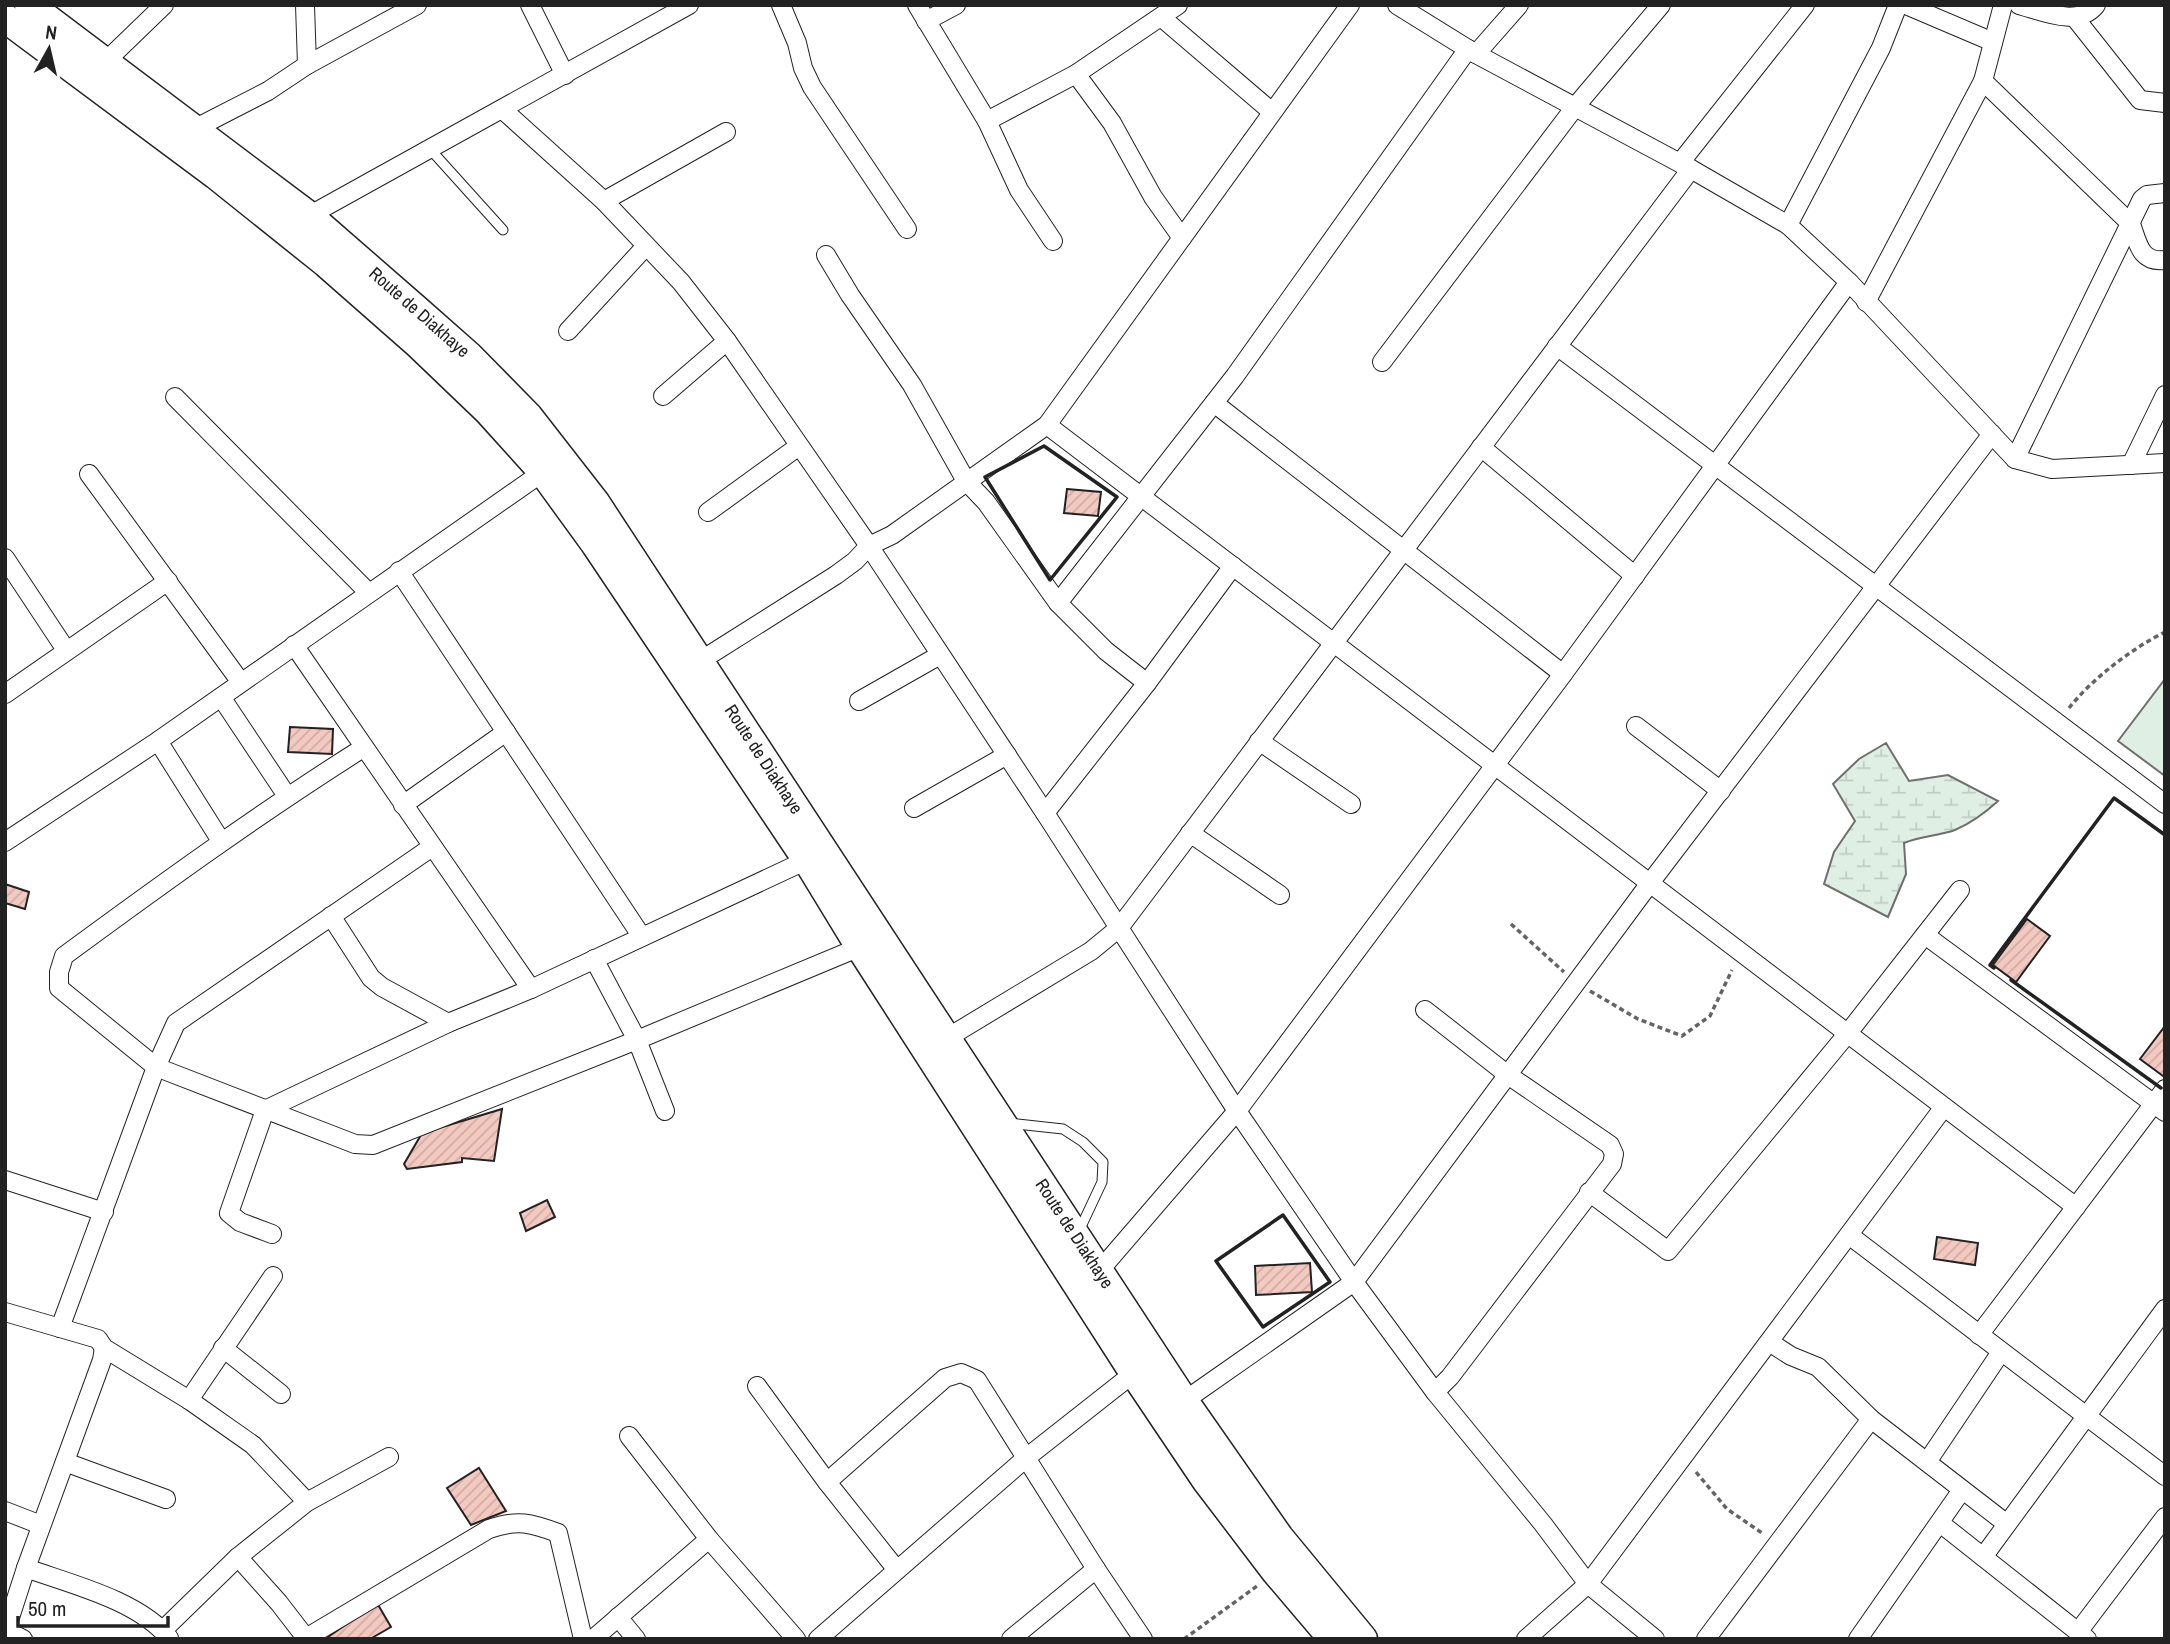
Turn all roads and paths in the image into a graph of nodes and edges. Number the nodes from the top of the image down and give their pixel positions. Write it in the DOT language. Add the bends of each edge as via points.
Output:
graph roads {
  1 [pos="29,5"];
  2 [pos="164,5"];
  3 [pos="305,5"];
  4 [pos="418,5"];
  5 [pos="530,5"];
  6 [pos="689,5"];
  7 [pos="781,5"];
  8 [pos="956,5"];
  9 [pos="1178,5"];
  10 [pos="1350,5"];
  11 [pos="1397,5"];
  12 [pos="1519,5"];
  13 [pos="1661,5"];
  14 [pos="1805,5"];
  15 [pos="1898,5"];
  16 [pos="1906,5"];
  17 [pos="2003,5"];
  18 [pos="2019,5"];
  19 [pos="2096,5"];
  20 [pos="921,13"];
  21 [pos="1161,17"];
  22 [pos="5,18"];
  23 [pos="2075,18"];
  24 [pos="1993,42"];
  25 [pos="1472,51"];
  26 [pos="105,62"];
  27 [pos="307,65"];
  28 [pos="1076,74"];
  29 [pos="565,75"];
  30 [pos="1983,81"];
  31 [pos="2165,103"];
  32 [pos="1575,107"];
  33 [pos="502,110"];
  34 [pos="1272,112"];
  35 [pos="987,121"];
  36 [pos="194,129"];
  37 [pos="726,132"];
  38 [pos="430,149"];
  39 [pos="1686,166"];
  40 [pos="2165,193"];
  41 [pos="604,201"];
  42 [pos="297,223"];
  43 [pos="2131,224"];
  44 [pos="1788,225"];
  45 [pos="907,229"];
  46 [pos="503,230"];
  47 [pos="1182,238"];
  48 [pos="1053,241"];
  49 [pos="646,246"];
  50 [pos="826,255"];
  51 [pos="2165,260"];
  52 [pos="1849,282"];
  53 [pos="1866,302"];
  54 [pos="568,331"];
  55 [pos="727,341"];
  56 [pos="1556,346"];
  57 [pos="1382,362"];
  58 [pos="2165,395"];
  59 [pos="663,396"];
  60 [pos="175,397"];
  61 [pos="1214,403"];
  62 [pos="1047,425"];
  63 [pos="1992,434"];
  64 [pos="799,446"];
  65 [pos="1481,447"];
  66 [pos="2015,459"];
  67 [pos="2165,463"];
  68 [pos="2131,465"];
  69 [pos="1715,466"];
  70 [pos="543,472"];
  71 [pos="89,474"];
  72 [pos="966,481"];
  73 [pos="1142,497"];
  74 [pos="708,512"];
  75 [pos="869,546"];
  76 [pos="1404,549"];
  77 [pos="5,558"];
  78 [pos="1233,566"];
  79 [pos="400,571"];
  80 [pos="1635,576"];
  81 [pos="167,581"];
  82 [pos="1876,587"];
  83 [pos="369,593"];
  84 [pos="1058,603"];
  85 [pos="2165,632"];
  86 [pos="1333,642"];
  87 [pos="294,645"];
  88 [pos="66,650"];
  89 [pos="940,655"];
  90 [pos="700,661"];
  91 [pos="1563,674"];
  92 [pos="240,681"];
  93 [pos="1147,683"];
  94 [pos="5,694"];
  95 [pos="221,697"];
  96 [pos="859,701"];
  97 [pos="2057,723"];
  98 [pos="1636,726"];
  99 [pos="506,732"];
  100 [pos="158,741"];
  101 [pos="1259,741"];
  102 [pos="363,748"];
  103 [pos="1007,755"];
  104 [pos="1495,765"];
  105 [pos="1721,791"];
  106 [pos="287,796"];
  107 [pos="1351,804"];
  108 [pos="2165,804"];
  109 [pos="403,805"];
  110 [pos="914,808"];
  111 [pos="1045,813"];
  112 [pos="1190,833"];
  113 [pos="221,841"];
  114 [pos="5,842"];
  115 [pos="432,847"];
  116 [pos="807,860"];
  117 [pos="1650,883"];
  118 [pos="1960,890"];
  119 [pos="1280,895"];
  120 [pos="331,916"];
  121 [pos="1511,924"];
  122 [pos="1118,928"];
  123 [pos="1925,935"];
  124 [pos="642,937"];
  125 [pos="860,947"];
  126 [pos="1744,955"];
  127 [pos="594,959"];
  128 [pos="1577,983"];
  129 [pos="531,989"];
  130 [pos="1425,1010"];
  131 [pos="447,1023"];
  132 [pos="1848,1034"];
  133 [pos="947,1038"];
  134 [pos="637,1040"];
  135 [pos="156,1067"];
  136 [pos="1508,1076"];
  137 [pos="2161,1102"];
  138 [pos="1944,1107"];
  139 [pos="265,1110"];
  140 [pos="665,1111"];
  141 [pos="1237,1111"];
  142 [pos="1003,1123"];
  143 [pos="5,1180"];
  144 [pos="1589,1192"];
  145 [pos="2076,1207"];
  146 [pos="104,1212"];
  147 [pos="272,1234"];
  148 [pos="1849,1235"];
  149 [pos="1076,1237"];
  150 [pos="273,1276"];
  151 [pos="1090,1281"];
  152 [pos="1354,1282"];
  153 [pos="5,1312"];
  154 [pos="2163,1317"];
  155 [pos="60,1328"];
  156 [pos="1979,1335"];
  157 [pos="1769,1342"];
  158 [pos="104,1348"];
  159 [pos="223,1348"];
  160 [pos="2001,1352"];
  161 [pos="1133,1373"];
  162 [pos="757,1386"];
  163 [pos="1434,1392"];
  164 [pos="281,1394"];
  165 [pos="189,1400"];
  166 [pos="1184,1401"];
  167 [pos="2086,1417"];
  168 [pos="1871,1419"];
  169 [pos="629,1436"];
  170 [pos="388,1457"];
  171 [pos="1683,1457"];
  172 [pos="1026,1458"];
  173 [pos="65,1462"];
  174 [pos="1927,1462"];
  175 [pos="2165,1476"];
  176 [pos="827,1482"];
  177 [pos="1962,1490"];
  178 [pos="166,1499"];
  179 [pos="307,1502"];
  180 [pos="5,1511"];
  181 [pos="2165,1517"];
  182 [pos="1940,1522"];
  183 [pos="2007,1524"];
  184 [pos="41,1525"];
  185 [pos="709,1539"];
  186 [pos="1776,1543"];
  187 [pos="238,1557"];
  188 [pos="1983,1557"];
  189 [pos="26,1568"];
  190 [pos="1096,1569"];
  191 [pos="897,1570"];
  192 [pos="1276,1572"];
  193 [pos="1588,1584"];
  194 [pos="618,1617"];
  195 [pos="6,1630"];
  196 [pos="166,1635"];
  197 [pos="1867,1635"];
  198 [pos="2083,1635"];
  199 [pos="23,1639"];
  200 [pos="306,1639"];
  201 [pos="583,1639"];
  202 [pos="593,1639"];
  203 [pos="636,1639"];
  204 [pos="796,1639"];
  205 [pos="818,1639"];
  206 [pos="1011,1639"];
  207 [pos="1143,1639"];
  208 [pos="1184,1639"];
  209 [pos="1333,1639"];
  210 [pos="1363,1639"];
  211 [pos="1526,1639"];
  212 [pos="1655,1639"];
  213 [pos="1706,1639"];
  1 -- 26 [label="main road, Route de Diakhaye"];
  2 -- 26 [label="street"];
  3 -- 27 [label="street"];
  4 -- 27 [label="street"];
  5 -- 29 [label="street"];
  6 -- 29 [label="street"];
  7 -- 45 [label="street" via="812,87"];
  8 -- 20 [label="street"];
  9 -- 21 [label="street"];
  10 -- 34 [label="street"];
  11 -- 25 [label="street"];
  12 -- 25 [label="street"];
  13 -- 32 [label="street"];
  14 -- 39 [label="street"];
  15 -- 44 [label="street" via="1881,48"];
  16 -- 24 [label="street"];
  17 -- 24 [label="street"];
  18 -- 23 [label="street"];
  19 -- 23 [label="street"];
  20 -- 35 [label="street"];
  21 -- 28 [label="street"];
  21 -- 34 [label="street"];
  22 -- 42 [label="main road, Route de Diakhaye" via="216,175"];
  23 -- 31 [label="street" via="2140,100"];
  24 -- 30 [label="street"];
  25 -- 32 [label="street"];
  25 -- 61 [label="street"];
  26 -- 36 [label="main road, Route de Diakhaye"];
  27 -- 36 [label="street"];
  28 -- 35 [label="street"];
  28 -- 47 [label="street" via="1112,123"];
  29 -- 33 [label="street"];
  30 -- 43 [label="street"];
  30 -- 53 [label="street"];
  32 -- 39 [label="street"];
  32 -- 57 [label="street"];
  33 -- 38 [label="street"];
  33 -- 41 [label="street"];
  34 -- 47 [label="street"];
  35 -- 48 [label="street" via="1019,190"];
  36 -- 42 [label="main road, Route de Diakhaye"];
  37 -- 41 [label="street"];
  38 -- 42 [label="street"];
  38 -- 46 [label="lane"];
  39 -- 44 [label="street"];
  39 -- 56 [label="street"];
  40 -- 43 [label="street" via="2142,199"];
  41 -- 49 [label="street"];
  42 -- 70 [label="main road, Route de Diakhaye" via="488,411"];
  42 -- 90 [label="main road, Route de Diakhaye" via="469,356 528,416 595,502"];
  43 -- 51 [label="street" via="2142,254 2150,260"];
  43 -- 66 [label="street"];
  44 -- 52 [label="street"];
  47 -- 62 [label="street"];
  49 -- 54 [label="street"];
  49 -- 55 [label="street"];
  50 -- 72 [label="street" via="912,385"];
  52 -- 53 [label="street"];
  52 -- 69 [label="street"];
  53 -- 63 [label="street"];
  55 -- 59 [label="street"];
  55 -- 64 [label="street"];
  56 -- 65 [label="street"];
  56 -- 69 [label="street"];
  58 -- 68 [label="street"];
  60 -- 83 [label="street"];
  61 -- 73 [label="street"];
  61 -- 76 [label="street"];
  62 -- 72 [label="street"];
  62 -- 73 [label="street"];
  63 -- 66 [label="street"];
  63 -- 82 [label="street"];
  64 -- 74 [label="street"];
  64 -- 75 [label="street"];
  65 -- 76 [label="street"];
  65 -- 80 [label="street"];
  66 -- 68 [label="street" via="2052,469"];
  67 -- 68 [label="street"];
  69 -- 80 [label="street"];
  69 -- 82 [label="street"];
  70 -- 79 [label="street"];
  70 -- 116 [label="main road, Route de Diakhaye"];
  71 -- 81 [label="street"];
  72 -- 75 [label="street"];
  72 -- 84 [label="street"];
  73 -- 78 [label="street"];
  73 -- 84 [label="street"];
  75 -- 89 [label="street"];
  75 -- 90 [label="street" via="836,575"];
  76 -- 86 [label="street"];
  76 -- 91 [label="street"];
  77 -- 88 [label="street"];
  78 -- 86 [label="street"];
  78 -- 93 [label="street"];
  79 -- 83 [label="street"];
  79 -- 99 [label="street"];
  80 -- 91 [label="street"];
  81 -- 88 [label="street"];
  81 -- 92 [label="street"];
  82 -- 97 [label="street"];
  82 -- 105 [label="street"];
  83 -- 87 [label="street"];
  84 -- 93 [label="street" via="1106,651"];
  85 -- 97 [label="path" via="2084,690"];
  86 -- 101 [label="street"];
  86 -- 104 [label="street"];
  87 -- 92 [label="street"];
  87 -- 102 [label="street"];
  88 -- 94 [label="street"];
  89 -- 96 [label="street"];
  89 -- 103 [label="street"];
  90 -- 133 [label="main road, Route de Diakhaye"];
  91 -- 104 [label="street"];
  92 -- 95 [label="street"];
  93 -- 111 [label="street"];
  95 -- 100 [label="street"];
  95 -- 106 [label="street"];
  97 -- 108 [label="street"];
  98 -- 105 [label="street"];
  99 -- 109 [label="street"];
  99 -- 124 [label="street"];
  100 -- 113 [label="street"];
  100 -- 114 [label="street"];
  101 -- 107 [label="street"];
  101 -- 112 [label="street"];
  102 -- 106 [label="street"];
  102 -- 109 [label="street"];
  103 -- 110 [label="street"];
  103 -- 111 [label="street"];
  104 -- 117 [label="street"];
  104 -- 141 [label="street"];
  105 -- 117 [label="street"];
  106 -- 113 [label="street"];
  109 -- 115 [label="street"];
  111 -- 122 [label="street"];
  112 -- 119 [label="street"];
  112 -- 122 [label="street"];
  113 -- 135 [label="street" via="64,956 59,972 60,988"];
  115 -- 120 [label="street"];
  115 -- 129 [label="street"];
  116 -- 124 [label="street"];
  116 -- 125 [label="main road, Route de Diakhaye"];
  117 -- 126 [label="street"];
  117 -- 128 [label="street"];
  118 -- 123 [label="street"];
  120 -- 131 [label="street" via="371,978"];
  120 -- 135 [label="street" via="176,1023"];
  121 -- 128 [label="path"];
  122 -- 133 [label="street" via="1091,951"];
  122 -- 141 [label="street"];
  123 -- 132 [label="street"];
  123 -- 137 [label="street"];
  124 -- 127 [label="street"];
  125 -- 134 [label="street"];
  125 -- 151 [label="main road, Route de Diakhaye"];
  126 -- 128 [label="path" via="1710,1016 1682,1035 1638,1019"];
  126 -- 132 [label="street"];
  127 -- 129 [label="street"];
  127 -- 134 [label="street"];
  128 -- 136 [label="street"];
  129 -- 131 [label="street"];
  130 -- 136 [label="street"];
  131 -- 139 [label="street"];
  132 -- 138 [label="street"];
  132 -- 144 [label="street" via="1668,1251"];
  133 -- 142 [label="main road, Route de Diakhaye"];
  134 -- 139 [label="street" via="373,1145 355,1144"];
  134 -- 140 [label="street"];
  135 -- 139 [label="street"];
  135 -- 146 [label="street"];
  136 -- 144 [label="street" via="1610,1145 1612,1164"];
  136 -- 152 [label="street"];
  137 -- 145 [label="street"];
  138 -- 145 [label="street"];
  138 -- 148 [label="street"];
  139 -- 147 [label="street" via="229,1213 240,1223"];
  141 -- 151 [label="street"];
  141 -- 152 [label="street"];
  142 -- 149 [label="main road, Route de Diakhaye"];
  142 -- 149 [label="lane" via="1063,1129 1103,1162 1102,1182"];
  143 -- 146 [label="street"];
  144 -- 163 [label="street"];
  145 -- 156 [label="street"];
  146 -- 155 [label="street"];
  148 -- 156 [label="street"];
  148 -- 157 [label="street"];
  149 -- 151 [label="main road, Route de Diakhaye"];
  150 -- 159 [label="street"];
  151 -- 161 [label="main road, Route de Diakhaye"];
  151 -- 166 [label="main road, Route de Diakhaye"];
  152 -- 163 [label="street"];
  152 -- 166 [label="street"];
  153 -- 155 [label="street"];
  154 -- 167 [label="street"];
  155 -- 158 [label="street" via="98,1339"];
  156 -- 160 [label="street"];
  157 -- 168 [label="street" via="1818,1367"];
  157 -- 171 [label="street"];
  158 -- 165 [label="street"];
  158 -- 173 [label="street"];
  159 -- 164 [label="street"];
  159 -- 165 [label="street"];
  160 -- 167 [label="street"];
  160 -- 174 [label="street"];
  161 -- 172 [label="street"];
  161 -- 192 [label="main road, Route de Diakhaye"];
  162 -- 176 [label="street"];
  163 -- 193 [label="street"];
  165 -- 179 [label="street" via="253,1445"];
  166 -- 210 [label="main road, Route de Diakhaye" via="1279,1537"];
  167 -- 175 [label="street"];
  167 -- 183 [label="street"];
  168 -- 174 [label="street"];
  168 -- 186 [label="street"];
  169 -- 185 [label="street"];
  170 -- 179 [label="street"];
  171 -- 186 [label="path" via="1727,1509"];
  171 -- 193 [label="street"];
  172 -- 176 [label="street" via="977,1380 961,1373 945,1378"];
  172 -- 190 [label="street"];
  172 -- 191 [label="street"];
  173 -- 178 [label="street"];
  173 -- 184 [label="street"];
  174 -- 177 [label="street"];
  176 -- 191 [label="street"];
  177 -- 182 [label="street"];
  177 -- 183 [label="street"];
  179 -- 187 [label="street"];
  180 -- 184 [label="street"];
  181 -- 198 [label="street"];
  182 -- 188 [label="street"];
  182 -- 197 [label="street"];
  183 -- 188 [label="street"];
  184 -- 189 [label="street"];
  185 -- 194 [label="street"];
  185 -- 204 [label="street"];
  186 -- 213 [label="street"];
  187 -- 196 [label="street"];
  187 -- 200 [label="street"];
  188 -- 198 [label="street"];
  189 -- 195 [label="street"];
  189 -- 196 [label="street" via="103,1595"];
  190 -- 206 [label="street"];
  190 -- 207 [label="street"];
  191 -- 205 [label="street"];
  192 -- 208 [label="path"];
  192 -- 209 [label="main road, Route de Diakhaye"];
  193 -- 211 [label="street"];
  193 -- 212 [label="street"];
  194 -- 202 [label="street"];
  194 -- 203 [label="street"];
  195 -- 199 [label="street"];
  200 -- 201 [label="street" via="489,1529 528,1522 558,1533"];
}
